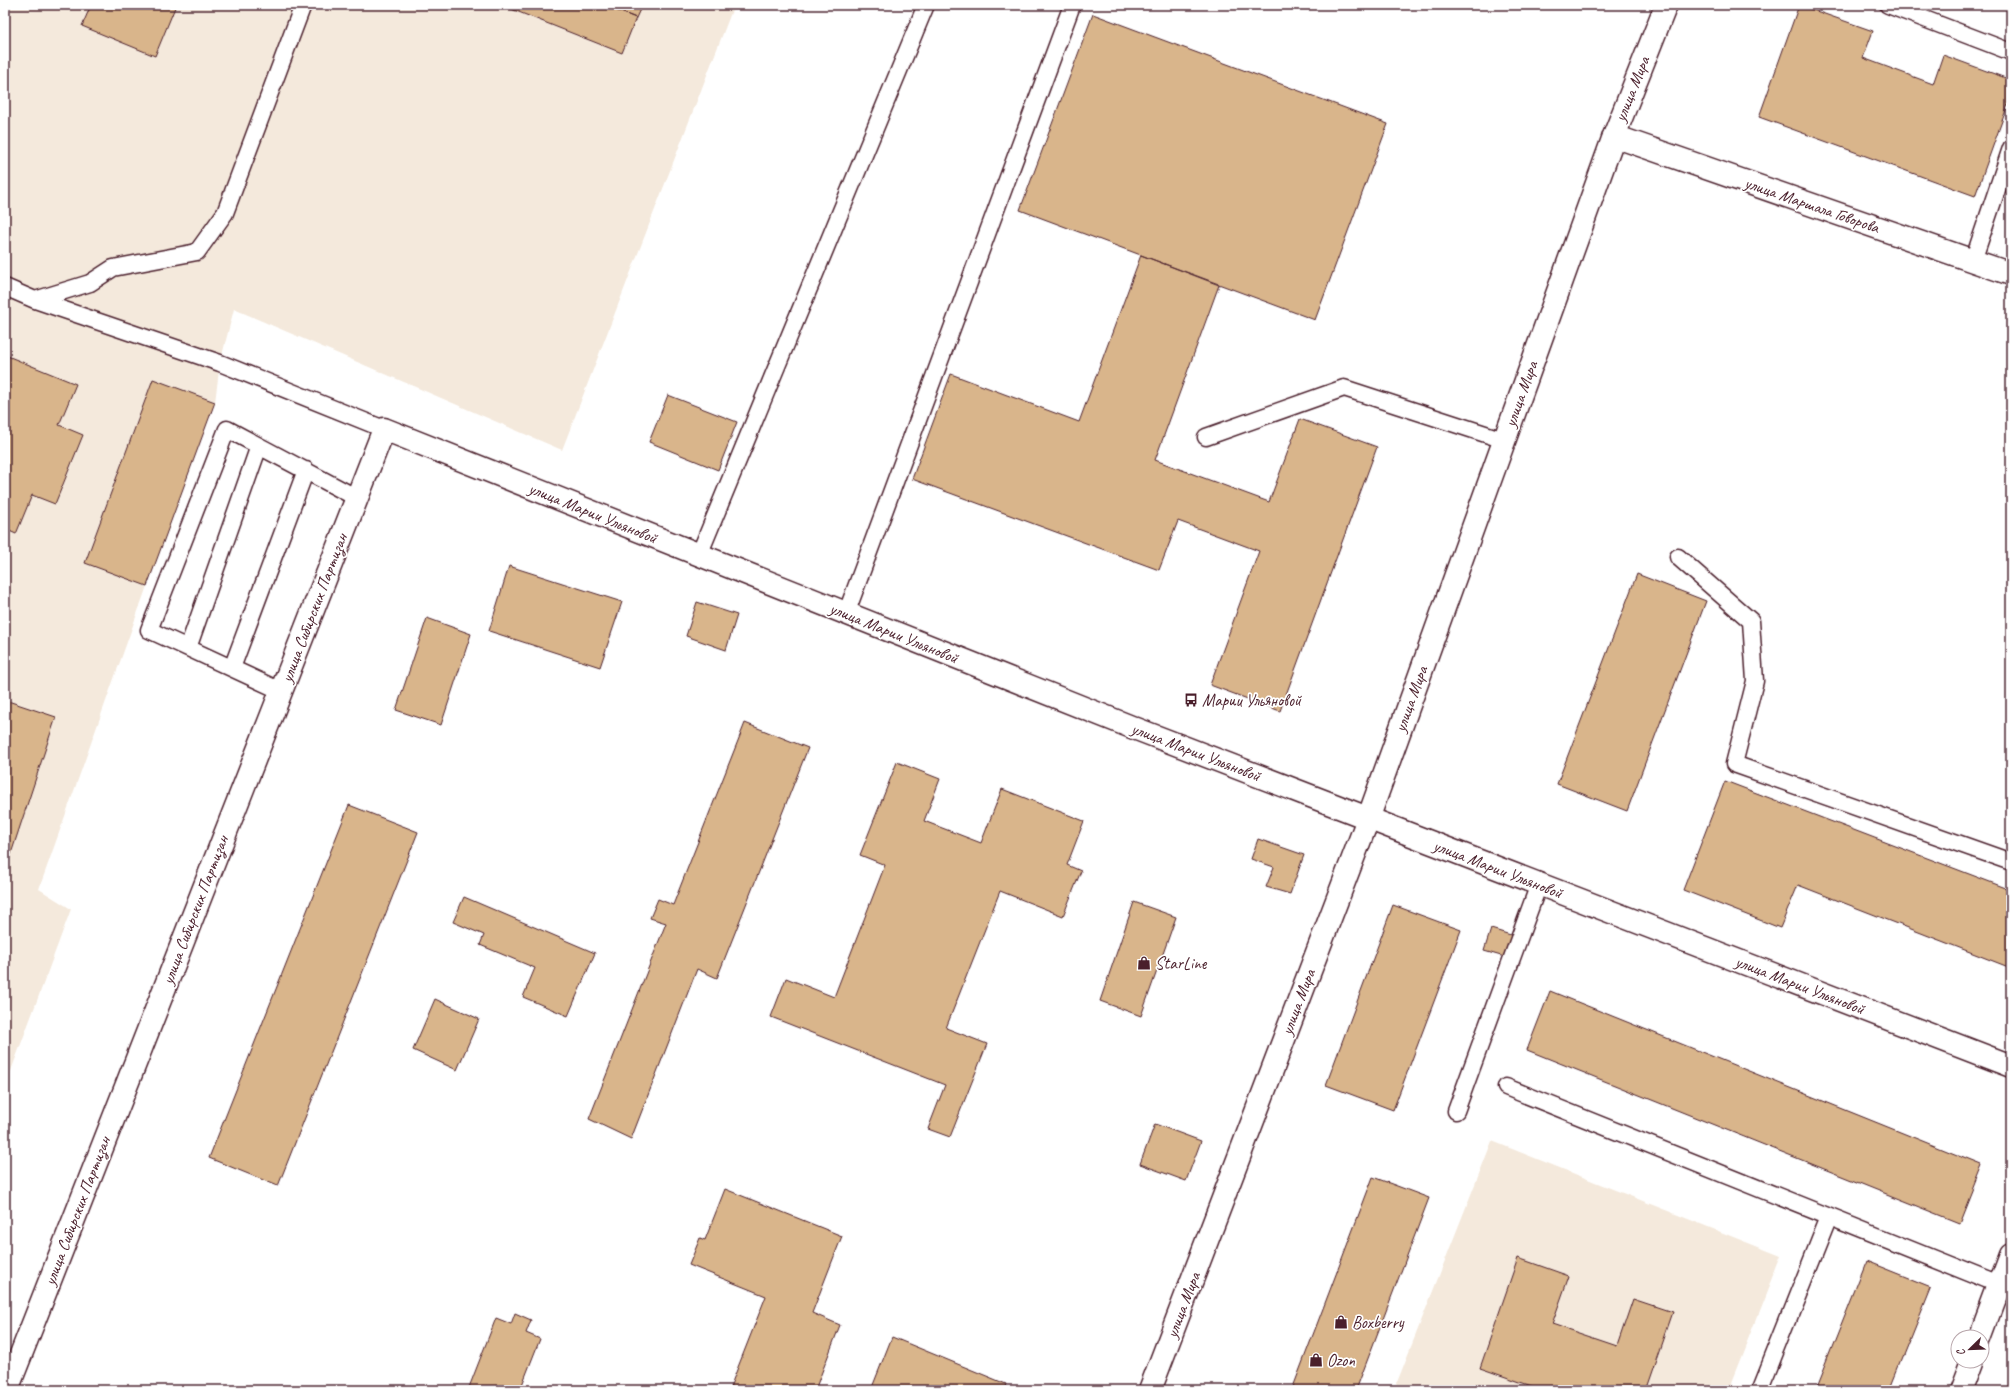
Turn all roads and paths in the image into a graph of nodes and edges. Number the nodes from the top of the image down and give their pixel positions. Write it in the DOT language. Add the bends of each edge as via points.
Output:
graph roads {
  1 [pos="303,5"];
  2 [pos="926,5"];
  3 [pos="1072,5"];
  4 [pos="1666,5"];
  5 [pos="1888,5"];
  6 [pos="2011,52"];
  7 [pos="1614,136"];
  8 [pos="2011,148"];
  9 [pos="1973,261"];
  10 [pos="2011,274"];
  11 [pos="5,286"];
  12 [pos="35,300"];
  13 [pos="384,430"];
  14 [pos="1206,437"];
  15 [pos="1504,440"];
  16 [pos="259,446"];
  17 [pos="306,470"];
  18 [pos="357,498"];
  19 [pos="699,555"];
  20 [pos="1678,557"];
  21 [pos="846,614"];
  22 [pos="188,648"];
  23 [pos="232,668"];
  24 [pos="281,691"];
  25 [pos="1368,819"];
  26 [pos="2011,862"];
  27 [pos="1539,884"];
  28 [pos="2011,1066"];
  29 [pos="1506,1087"];
  30 [pos="1456,1111"];
  31 [pos="1829,1217"];
  32 [pos="2011,1254"];
  33 [pos="1999,1285"];
  34 [pos="1983,1329"];
  35 [pos="1968,1369"];
  36 [pos="7,1390"];
  37 [pos="1150,1390"];
  38 [pos="1760,1390"];
  39 [pos="1960,1390"];
  1 -- 12 [label="lane" via="226,213 197,252 113,268 90,283"];
  2 -- 19 [label="lane"];
  3 -- 21 [label="lane"];
  4 -- 7 [label="street, улица Мира"];
  5 -- 6 [label="lane"];
  7 -- 9 [label="street, улица Маршала Говорова"];
  7 -- 15 [label="street, улица Мира"];
  8 -- 9 [label="lane"];
  9 -- 10 [label="street, улица Маршала Говорова"];
  11 -- 12 [label="lane"];
  12 -- 13 [label="lane" via="220,363"];
  13 -- 18 [label="street, улица Сибирских Партизан"];
  13 -- 19 [label="street, улица Марии Ульяновой"];
  14 -- 15 [label="lane" via="1344,388"];
  15 -- 25 [label="street, улица Мира"];
  16 -- 17 [label="lane"];
  16 -- 22 [label="lane"];
  16 -- 22 [label="lane" via="226,429 148,630"];
  17 -- 18 [label="lane"];
  17 -- 23 [label="lane"];
  18 -- 24 [label="street, улица Сибирских Партизан"];
  19 -- 21 [label="street, улица Марии Ульяновой"];
  20 -- 26 [label="lane" via="1751,621 1755,681 1734,764"];
  21 -- 25 [label="street, улица Марии Ульяновой"];
  22 -- 23 [label="lane"];
  23 -- 24 [label="lane"];
  24 -- 36 [label="street, улица Сибирских Партизан"];
  25 -- 27 [label="street, улица Марии Ульяновой"];
  25 -- 37 [label="street, улица Мира"];
  27 -- 28 [label="street, улица Марии Ульяновой"];
  27 -- 30 [label="lane"];
  29 -- 31 [label="lane"];
  31 -- 33 [label="lane"];
  31 -- 38 [label="lane"];
  32 -- 33 [label="street"];
  33 -- 34 [label="street"];
  35 -- 39 [label="street"];
}
